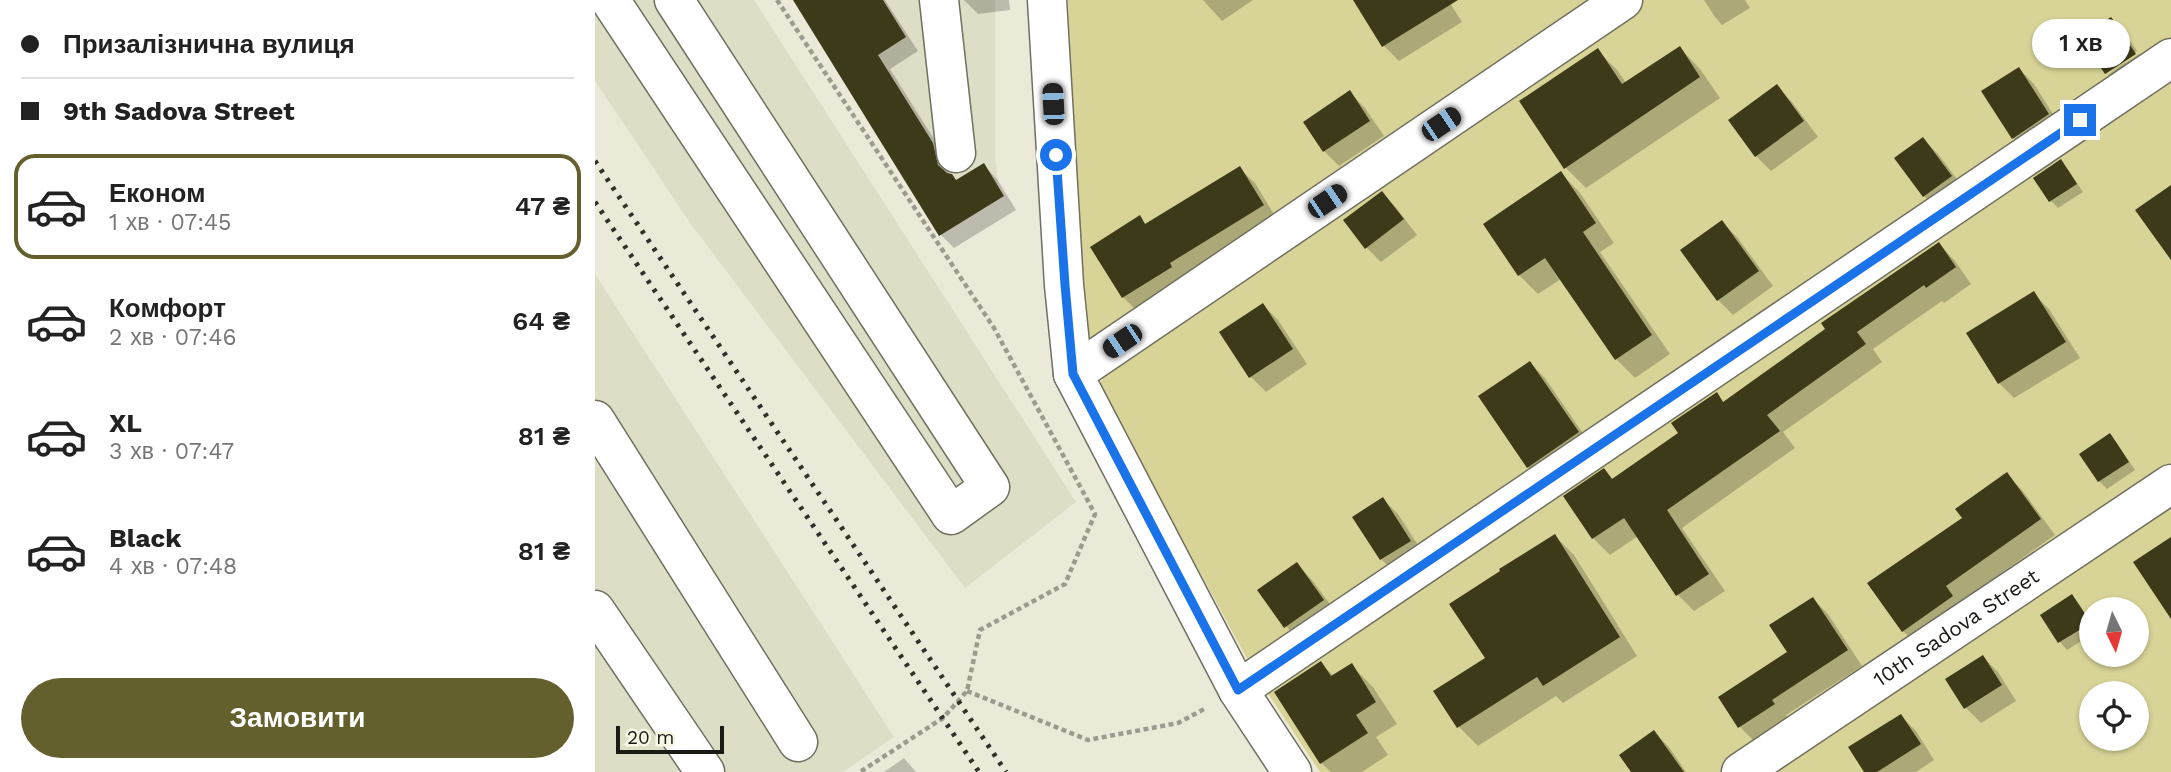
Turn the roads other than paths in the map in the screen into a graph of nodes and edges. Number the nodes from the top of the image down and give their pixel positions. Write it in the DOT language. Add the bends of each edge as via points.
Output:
graph roads {
  1 [pos="610,0"];
  2 [pos="674,0"];
  3 [pos="939,0"];
  4 [pos="1047,0"];
  5 [pos="1623,0"];
  6 [pos="2171,58"];
  7 [pos="956,153"];
  8 [pos="1073,374"];
  9 [pos="595,420"];
  10 [pos="2171,484"];
  11 [pos="595,610"];
  12 [pos="1238,690"];
  13 [pos="798,742"];
  14 [pos="705,772"];
  15 [pos="1292,772"];
  16 [pos="1741,772"];
  1 -- 2 [label="street" via="951,515 990,487"];
  3 -- 7 [label="street"];
  4 -- 8 [label="street"];
  5 -- 8 [label="street"];
  6 -- 12 [label="street"];
  8 -- 12 [label="street"];
  9 -- 13 [label="street"];
  10 -- 16 [label="street, 10th Sadova Street"];
  11 -- 14 [label="street"];
  12 -- 15 [label="street"];
}
